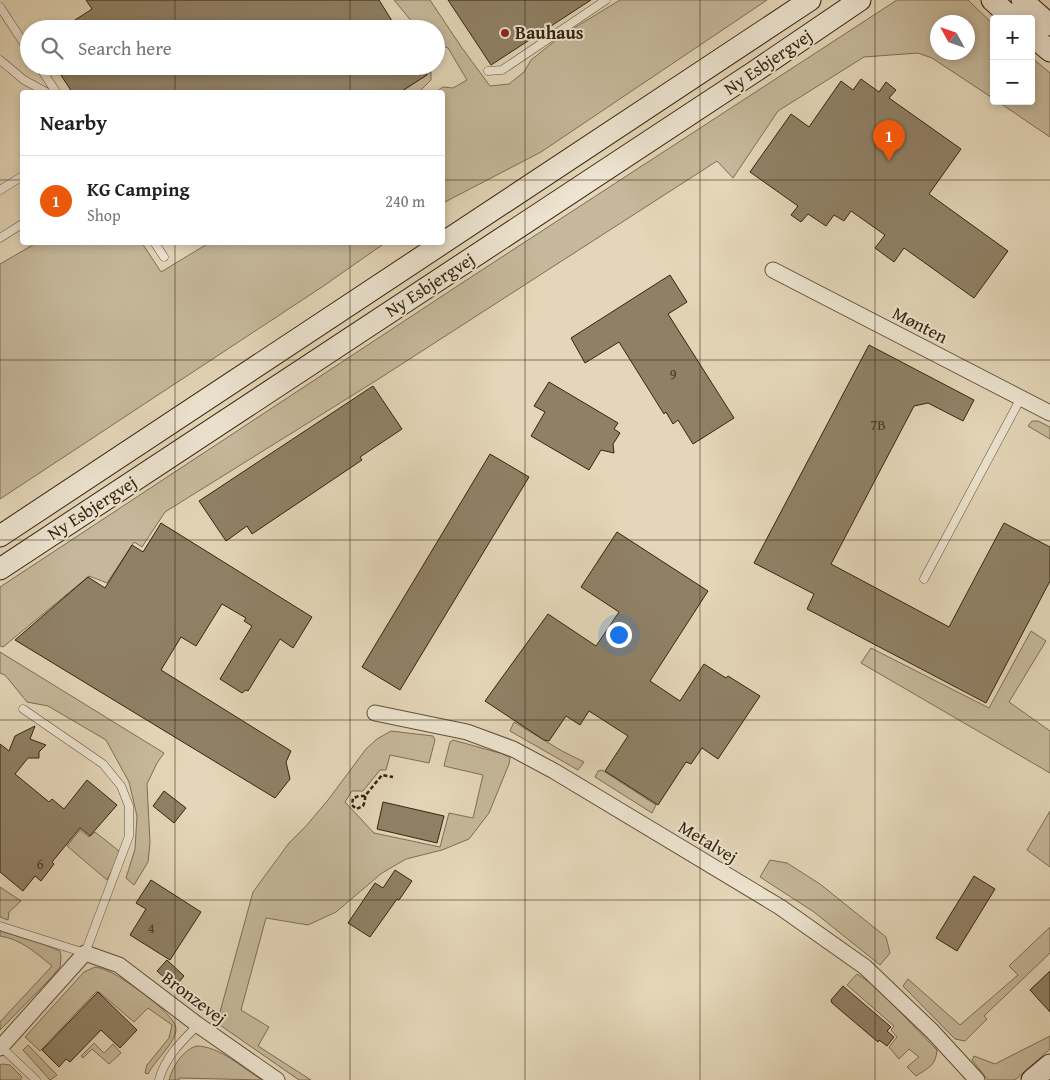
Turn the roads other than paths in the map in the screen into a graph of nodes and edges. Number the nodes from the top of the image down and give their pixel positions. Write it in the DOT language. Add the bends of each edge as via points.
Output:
graph roads {
  1 [pos="606,0"];
  2 [pos="810,0"];
  3 [pos="860,0"];
  4 [pos="992,0"];
  5 [pos="1022,0"];
  6 [pos="1042,0"];
  7 [pos="0,7"];
  8 [pos="1050,8"];
  9 [pos="1009,15"];
  10 [pos="1050,25"];
  11 [pos="20,37"];
  12 [pos="1035,38"];
  13 [pos="1050,51"];
  14 [pos="0,60"];
  15 [pos="488,71"];
  16 [pos="45,75"];
  17 [pos="42,90"];
  18 [pos="55,90"];
  19 [pos="20,178"];
  20 [pos="0,190"];
  21 [pos="20,225"];
  22 [pos="0,238"];
  23 [pos="445,242"];
  24 [pos="156,245"];
  25 [pos="440,245"];
  26 [pos="164,256"];
  27 [pos="773,270"];
  28 [pos="1021,398"];
  29 [pos="1050,413"];
  30 [pos="0,536"];
  31 [pos="0,569"];
  32 [pos="924,579"];
  33 [pos="23,709"];
  34 [pos="375,713"];
  35 [pos="0,926"];
  36 [pos="85,953"];
  37 [pos="198,1025"];
  38 [pos="0,1047"];
  39 [pos="1050,1065"];
  40 [pos="36,1080"];
  41 [pos="159,1080"];
  42 [pos="277,1080"];
  43 [pos="977,1080"];
  44 [pos="1032,1080"];
  1 -- 15 [label="lane" via="502,70"];
  2 -- 23 [label="street, Ny Esbjergvej"];
  3 -- 31 [label="street, Ny Esbjergvej"];
  4 -- 9 [label="street"];
  5 -- 10 [label="street"];
  6 -- 8 [label="street"];
  7 -- 11 [label="lane"];
  12 -- 13 [label="street"];
  14 -- 17 [label="lane"];
  16 -- 18 [label="lane"];
  19 -- 20 [label="lane"];
  21 -- 22 [label="lane"];
  24 -- 26 [label="lane"];
  25 -- 30 [label="street, Ny Esbjergvej"];
  27 -- 28 [label="street, Mønten"];
  28 -- 29 [label="street, Mønten"];
  28 -- 32 [label="lane"];
  33 -- 36 [label="lane" via="103,764 121,786 129,806 129,836"];
  34 -- 43 [label="street, Metalvej" via="467,732 514,749 780,907 865,967 932,1031"];
  35 -- 36 [label="lane, Bronzevej"];
  36 -- 37 [label="street, Bronzevej" via="119,965"];
  36 -- 38 [label="street"];
  37 -- 41 [label="lane" via="162,1068"];
  37 -- 42 [label="street, Bronzevej"];
  38 -- 40 [label="lane"];
  39 -- 44 [label="street"];
}
